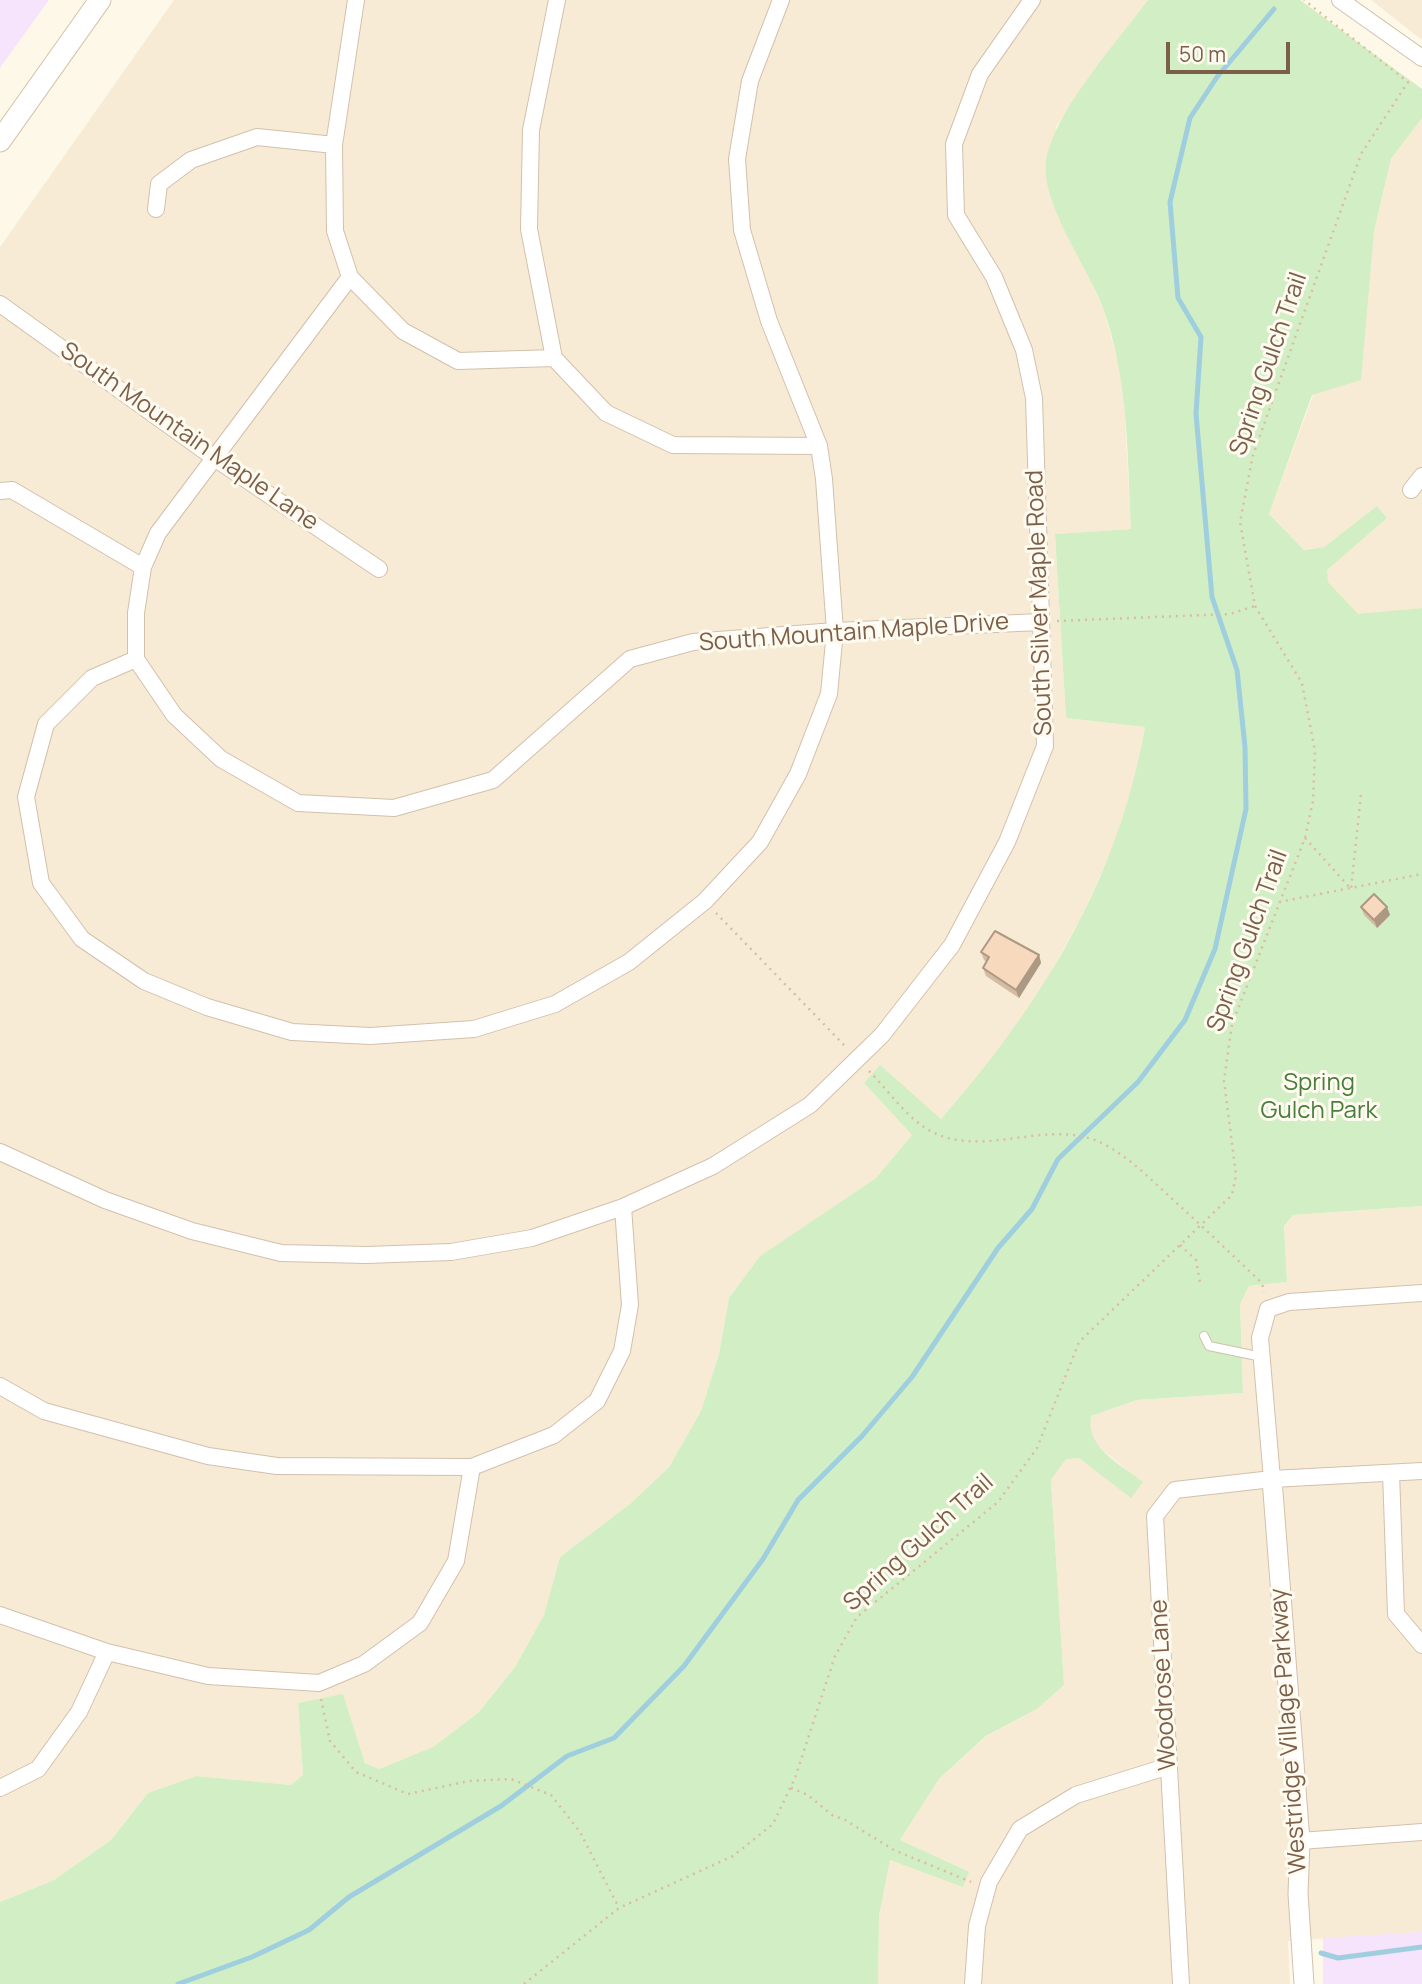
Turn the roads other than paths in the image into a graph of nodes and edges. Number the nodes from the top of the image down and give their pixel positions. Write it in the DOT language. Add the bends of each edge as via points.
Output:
graph roads {
  1 [pos="100,0"];
  2 [pos="356,0"];
  3 [pos="557,0"];
  4 [pos="781,0"];
  5 [pos="1032,0"];
  6 [pos="1339,0"];
  7 [pos="1422,58"];
  8 [pos="0,141"];
  9 [pos="334,145"];
  10 [pos="156,209"];
  11 [pos="350,277"];
  12 [pos="0,304"];
  13 [pos="554,358"];
  14 [pos="819,446"];
  15 [pos="213,457"];
  16 [pos="1422,476"];
  17 [pos="1410,489"];
  18 [pos="0,491"];
  19 [pos="143,567"];
  20 [pos="379,569"];
  21 [pos="1041,622"];
  22 [pos="835,631"];
  23 [pos="136,659"];
  24 [pos="0,1152"];
  25 [pos="623,1207"];
  26 [pos="1422,1293"];
  27 [pos="1204,1336"];
  28 [pos="1262,1357"];
  29 [pos="0,1386"];
  30 [pos="472,1467"];
  31 [pos="1422,1471"];
  32 [pos="1391,1473"];
  33 [pos="1272,1479"];
  34 [pos="0,1615"];
  35 [pos="1422,1645"];
  36 [pos="107,1652"];
  37 [pos="1169,1766"];
  38 [pos="0,1788"];
  39 [pos="1422,1832"];
  40 [pos="1300,1841"];
  41 [pos="973,1984"];
  42 [pos="1181,1984"];
  43 [pos="1304,1984"];
  1 -- 8 [label="main road"];
  2 -- 9 [label="street"];
  3 -- 13 [label="street" via="531,130 529,229"];
  4 -- 14 [label="street" via="747,94 737,159 741,230 769,321"];
  5 -- 21 [label="street, South Silver Maple Road" via="980,74 954,144 956,215 994,277 1024,350 1034,398"];
  6 -- 7 [label="street"];
  9 -- 10 [label="street" via="257,137 191,160 159,184"];
  9 -- 11 [label="street" via="335,231"];
  11 -- 13 [label="street" via="403,331 458,361"];
  11 -- 15 [label="street"];
  12 -- 15 [label="street, South Mountain Maple Lane"];
  13 -- 14 [label="street" via="606,413 673,445"];
  14 -- 22 [label="street"];
  15 -- 19 [label="street" via="158,533"];
  15 -- 20 [label="street, South Mountain Maple Lane"];
  16 -- 17 [label="street"];
  18 -- 19 [label="street" via="12,490"];
  19 -- 23 [label="street"];
  21 -- 22 [label="street, South Mountain Maple Drive"];
  21 -- 25 [label="street, South Silver Maple Road" via="1045,746 1007,842 952,945 882,1035 810,1105 713,1166"];
  22 -- 23 [label="street, South Mountain Maple Drive" via="693,642 630,659 493,780 394,808 298,803 221,759 174,715"];
  22 -- 23 [label="street" via="830,694 798,774 760,842 705,901 629,962 555,1004 474,1029 370,1036 292,1032 207,1007 144,981 82,939 41,883 26,797 46,724 92,678"];
  24 -- 25 [label="street, South Silver Maple Road" via="192,1231 281,1253 451,1252 532,1238"];
  25 -- 30 [label="street" via="629,1305 622,1351 597,1401 554,1435"];
  26 -- 28 [label="street" via="1289,1302 1268,1309 1260,1338"];
  27 -- 28 [label="lane" via="1209,1346"];
  28 -- 33 [label="street"];
  29 -- 30 [label="street" via="44,1411 208,1456 276,1465"];
  30 -- 36 [label="street" via="456,1561 420,1623 364,1664 320,1684 208,1676"];
  31 -- 32 [label="street, Woodrose Lane"];
  32 -- 33 [label="street, Woodrose Lane"];
  32 -- 35 [label="street" via="1396,1614"];
  33 -- 37 [label="street, Woodrose Lane" via="1175,1490 1155,1516"];
  33 -- 40 [label="street, Westridge Village Parkway"];
  34 -- 36 [label="street"];
  36 -- 38 [label="street" via="79,1712 38,1769"];
  37 -- 41 [label="street" via="1076,1795 1020,1829 989,1882 977,1926"];
  37 -- 42 [label="street, Woodrose Lane"];
  39 -- 40 [label="street"];
  40 -- 43 [label="street, Westridge Village Parkway"];
}
